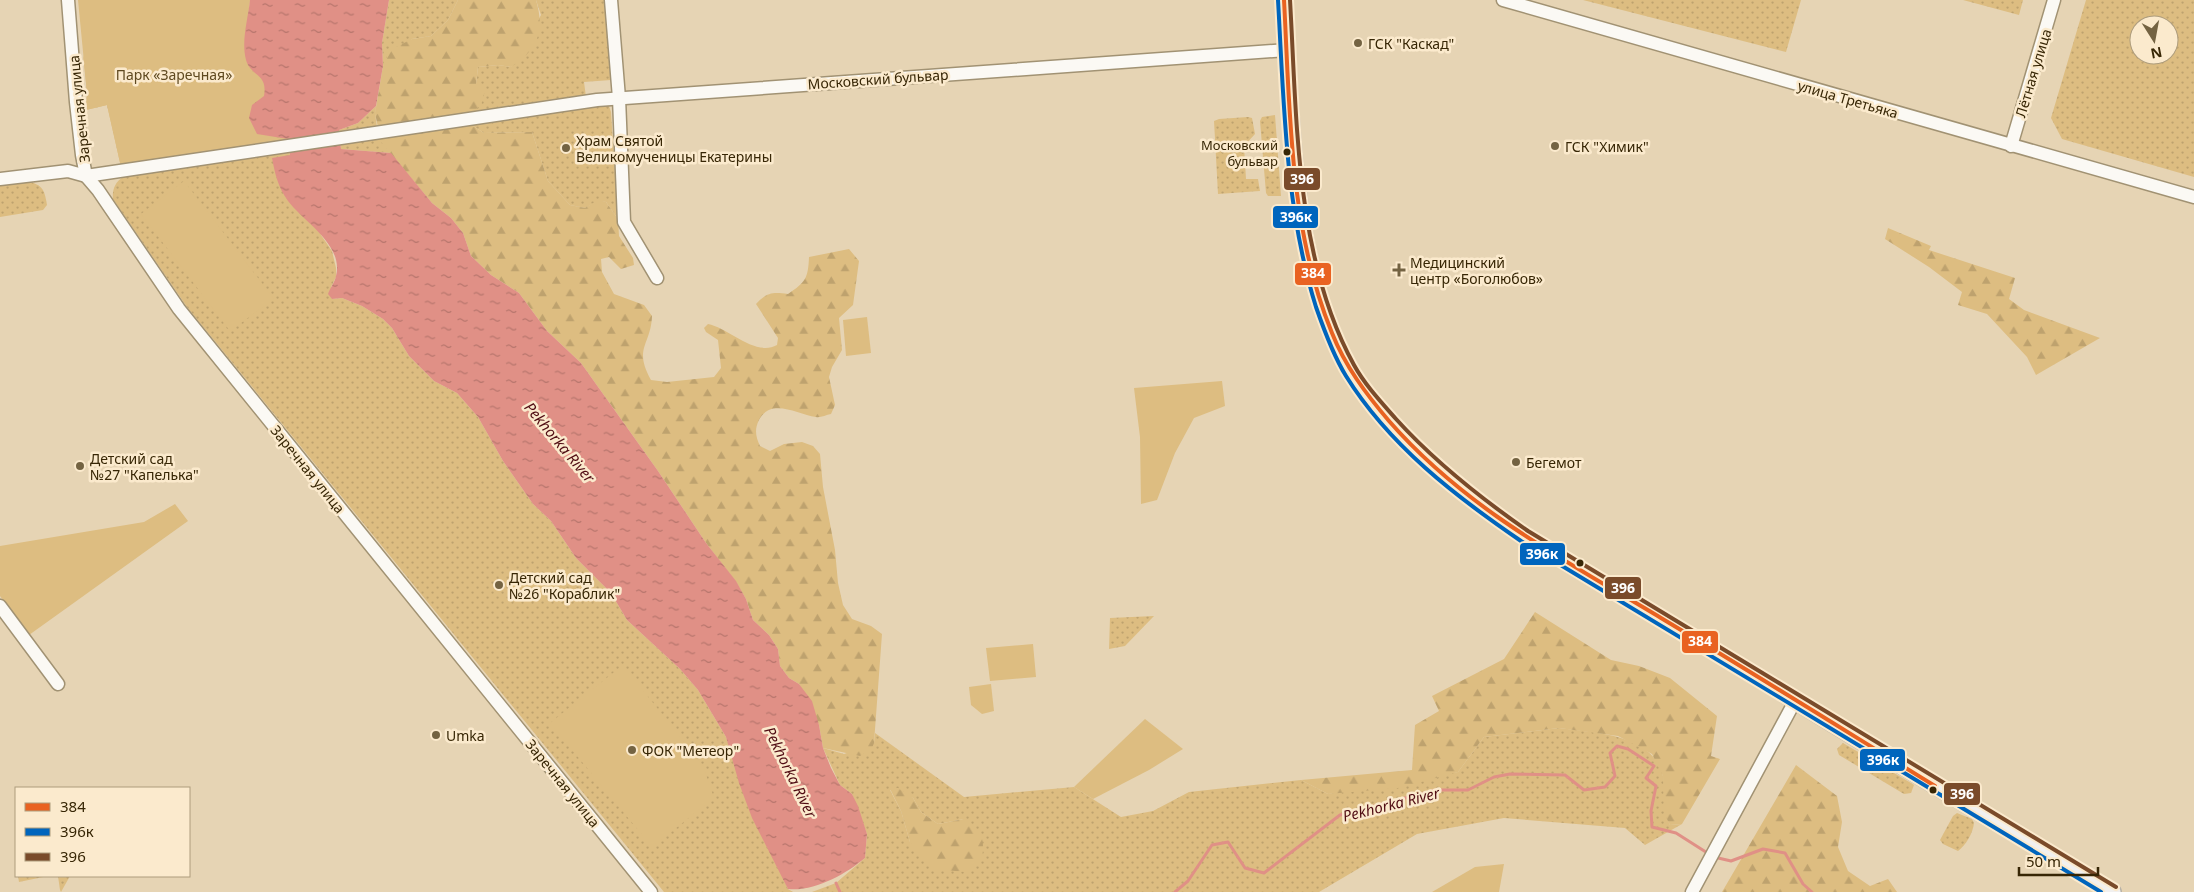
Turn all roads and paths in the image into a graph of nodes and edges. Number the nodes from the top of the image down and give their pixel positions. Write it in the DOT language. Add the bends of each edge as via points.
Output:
graph roads {
  1 [pos="68,0"];
  2 [pos="611,0"];
  3 [pos="1284,0"];
  4 [pos="1503,0"];
  5 [pos="2054,0"];
  6 [pos="1287,50"];
  7 [pos="619,98"];
  8 [pos="2011,146"];
  9 [pos="86,176"];
  10 [pos="0,179"];
  11 [pos="2194,197"];
  12 [pos="657,278"];
  13 [pos="0,606"];
  14 [pos="58,684"];
  15 [pos="1795,702"];
  16 [pos="651,892"];
  17 [pos="1692,892"];
  18 [pos="2113,892"];
  1 -- 9 [label="street, Заречная улица"];
  2 -- 7 [label="street"];
  3 -- 6 [label="main road"];
  4 -- 8 [label="street, улица Третьяка"];
  5 -- 8 [label="street, Лётная улица"];
  6 -- 7 [label="street, Московский бульвар"];
  6 -- 15 [label="main road" via="1299,198 1315,282 1342,355 1372,401 1407,443 1498,520"];
  7 -- 9 [label="street, Московский бульвар"];
  7 -- 12 [label="street" via="624,222"];
  8 -- 11 [label="street, улица Третьяка"];
  9 -- 10 [label="street, Московский бульвар" via="68,172"];
  9 -- 16 [label="street, Заречная улица" via="179,310"];
  13 -- 14 [label="street"];
  15 -- 17 [label="street"];
  15 -- 18 [label="main road"];
}
